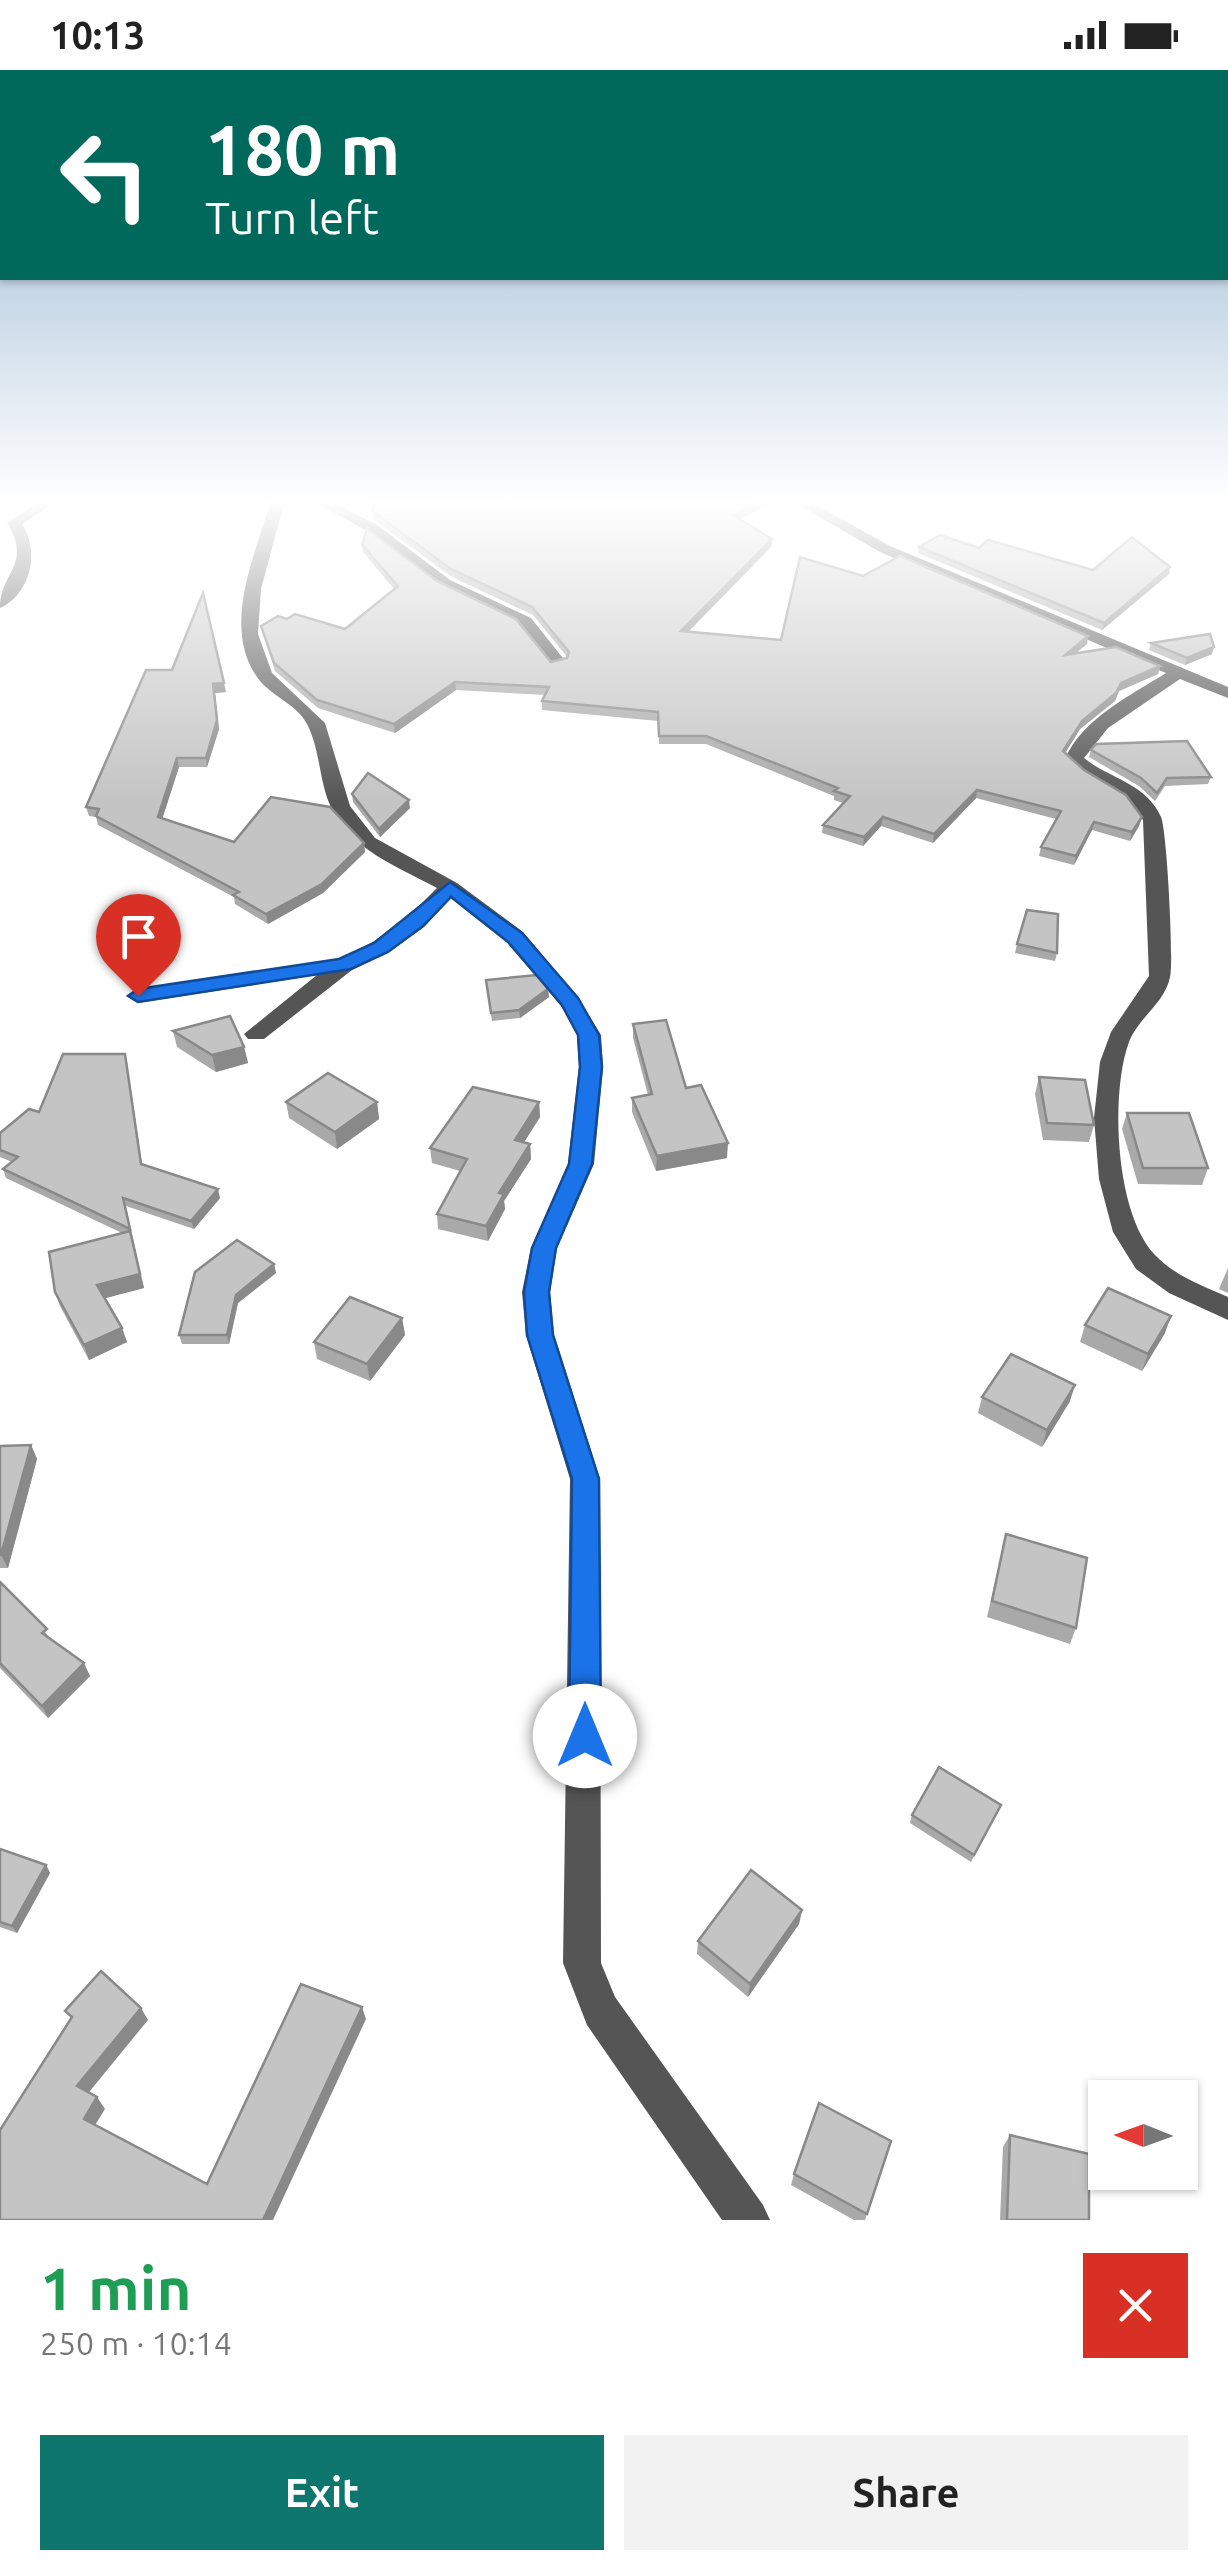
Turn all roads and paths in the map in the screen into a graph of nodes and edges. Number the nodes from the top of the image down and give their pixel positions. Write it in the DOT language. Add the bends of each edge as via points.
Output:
graph roads {
  1 [pos="254,600"];
  2 [pos="481,600"];
  3 [pos="1006,600"];
  4 [pos="558,662"];
  5 [pos="1178,673"];
  6 [pos="1228,692"];
  7 [pos="450,888"];
  8 [pos="344,965"];
  9 [pos="138,996"];
  10 [pos="256,1034"];
  11 [pos="1228,1309"];
  12 [pos="748,2220"];
  1 -- 7 [label="street" via="254,659 316,723 340,806 353,826 368,842"];
  2 -- 4 [label="street" via="525,621"];
  3 -- 5 [label="street"];
  5 -- 6 [label="street"];
  5 -- 11 [label="street" via="1088,736 1074,760 1126,787 1153,820 1160,976 1152,1000 1119,1039 1108,1111 1109,1168 1124,1224 1138,1253 1165,1279"];
  7 -- 8 [label="street" via="393,939"];
  7 -- 12 [label="street" via="515,938 589,1035 580,1164 544,1248 536,1292 540,1335 586,1479 582,1963 600,2011"];
  8 -- 9 [label="street"];
  8 -- 10 [label="street"];
}
